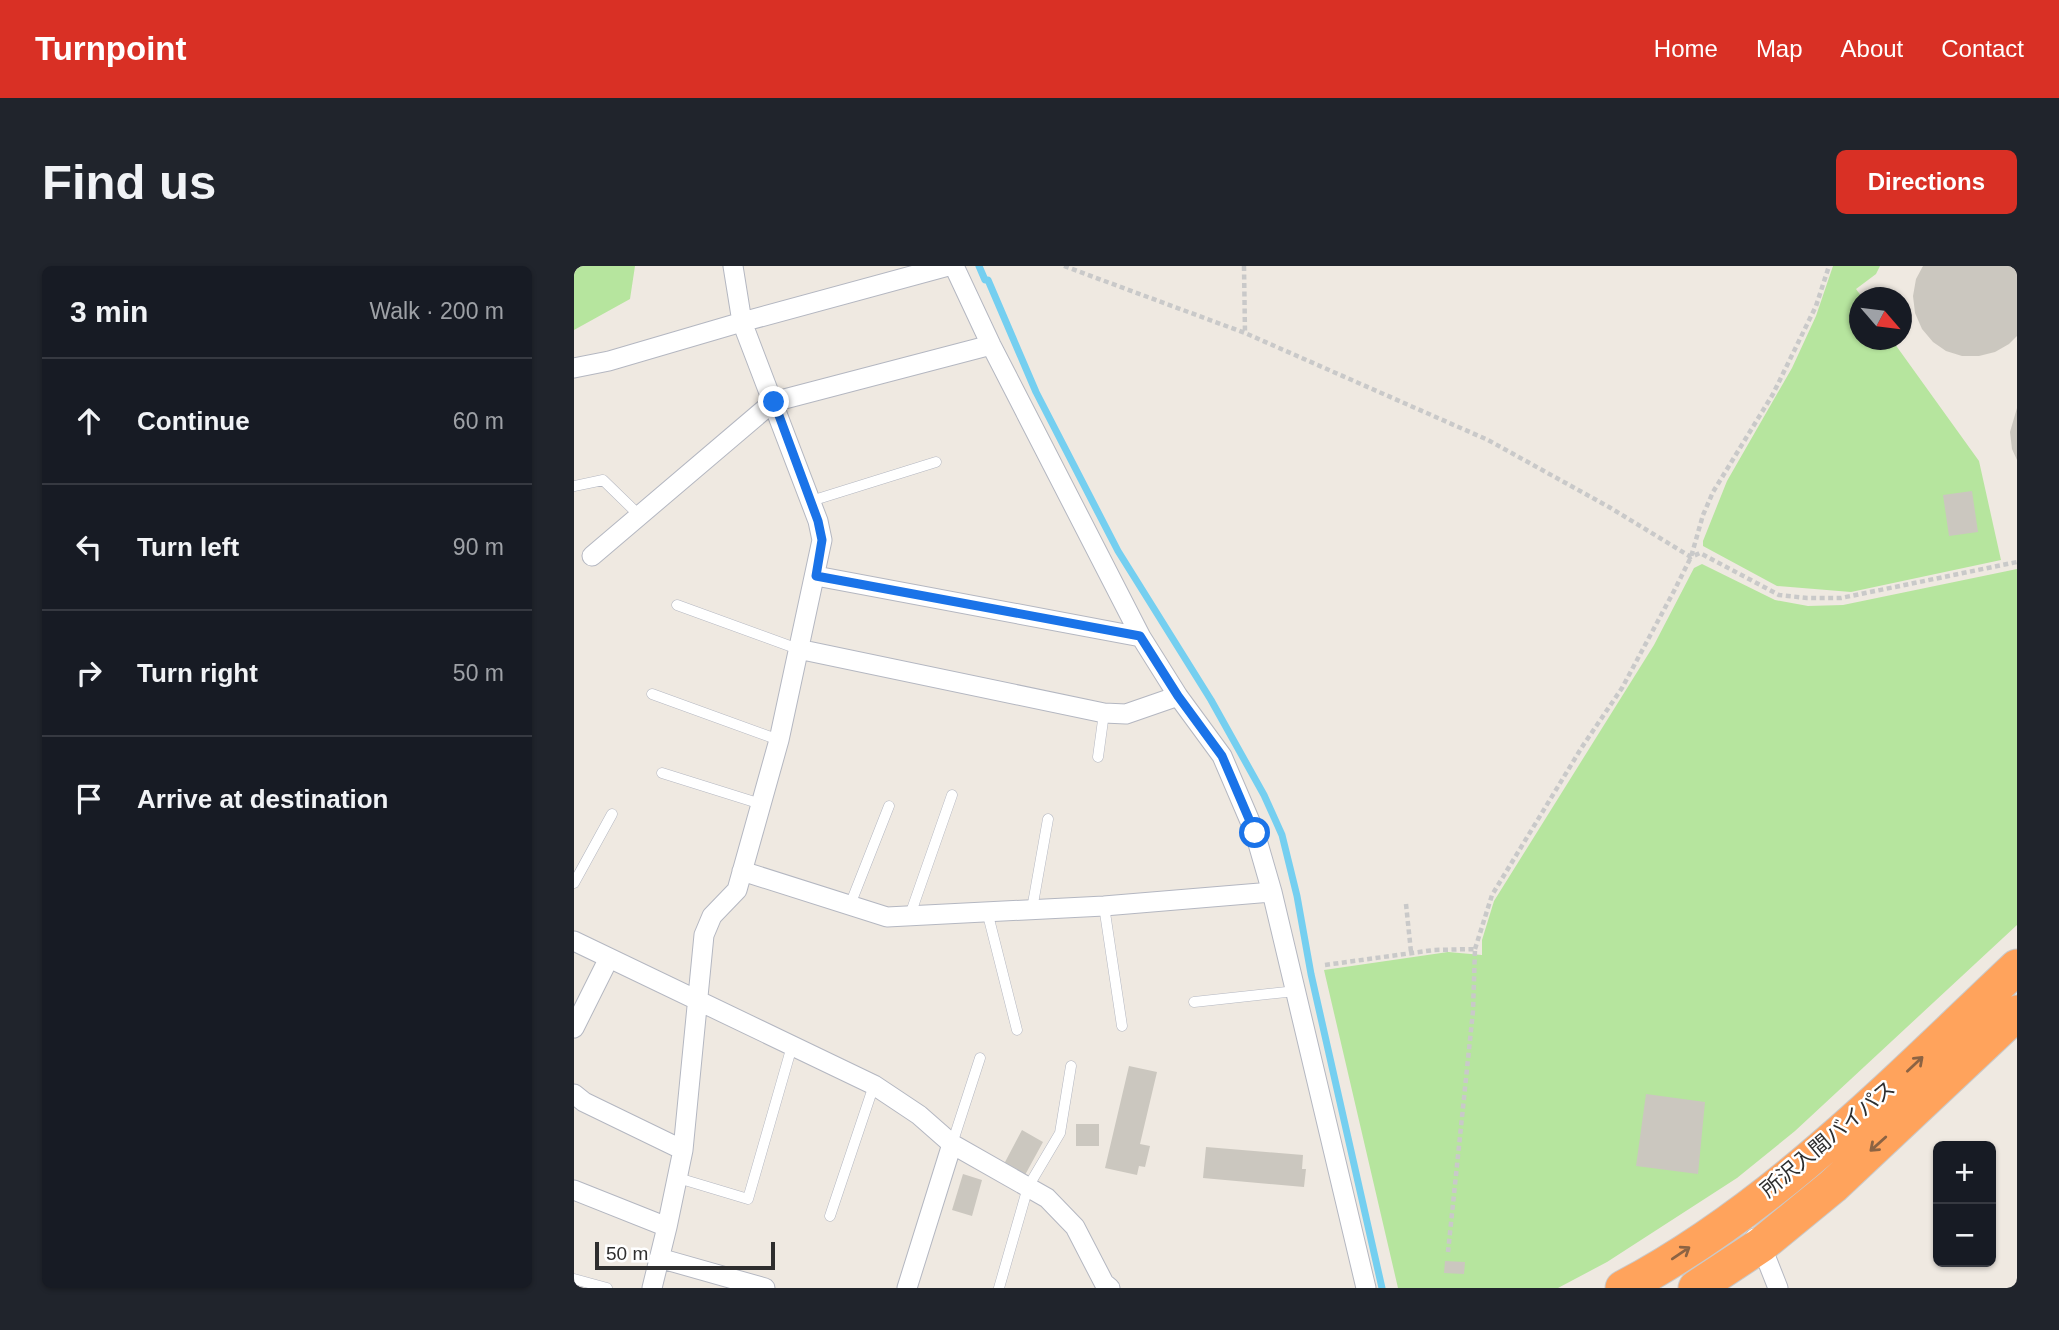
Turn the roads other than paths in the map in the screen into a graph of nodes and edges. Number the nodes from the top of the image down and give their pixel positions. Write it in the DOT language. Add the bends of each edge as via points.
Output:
graph roads {
  1 [pos="733,266"];
  2 [pos="948,266"];
  3 [pos="954,266"];
  4 [pos="742,322"];
  5 [pos="991,345"];
  6 [pos="574,368"];
  7 [pos="774,402"];
  8 [pos="936,462"];
  9 [pos="574,486"];
  10 [pos="811,501"];
  11 [pos="640,516"];
  12 [pos="592,556"];
  13 [pos="816,576"];
  14 [pos="677,605"];
  15 [pos="1140,636"];
  16 [pos="798,649"];
  17 [pos="652,694"];
  18 [pos="1178,696"];
  19 [pos="1104,713"];
  20 [pos="779,740"];
  21 [pos="1098,757"];
  22 [pos="662,773"];
  23 [pos="952,795"];
  24 [pos="761,804"];
  25 [pos="889,806"];
  26 [pos="612,814"];
  27 [pos="1048,819"];
  28 [pos="742,871"];
  29 [pos="574,883"];
  30 [pos="1272,892"];
  31 [pos="850,905"];
  32 [pos="1104,906"];
  33 [pos="1032,909"];
  34 [pos="987,911"];
  35 [pos="910,915"];
  36 [pos="574,941"];
  37 [pos="609,958"];
  38 [pos="2017,967"];
  39 [pos="1296,991"];
  40 [pos="697,1000"];
  41 [pos="1194,1002"];
  42 [pos="2017,1013"];
  43 [pos="1122,1026"];
  44 [pos="574,1028"];
  45 [pos="1017,1030"];
  46 [pos="792,1046"];
  47 [pos="980,1058"];
  48 [pos="1071,1066"];
  49 [pos="874,1085"];
  50 [pos="574,1094"];
  51 [pos="952,1143"];
  52 [pos="683,1150"];
  53 [pos="678,1178"];
  54 [pos="1028,1187"];
  55 [pos="574,1190"];
  56 [pos="1737,1215"];
  57 [pos="830,1216"];
  58 [pos="667,1227"];
  59 [pos="1761,1245"];
  60 [pos="659,1258"];
  61 [pos="574,1279"];
  62 [pos="1106,1286"];
  63 [pos="607,1288"];
  64 [pos="652,1288"];
  65 [pos="765,1288"];
  66 [pos="908,1288"];
  67 [pos="999,1288"];
  68 [pos="1366,1288"];
  69 [pos="1623,1288"];
  70 [pos="1696,1288"];
  71 [pos="1778,1288"];
  1 -- 4 [label="street"];
  2 -- 4 [label="street"];
  3 -- 5 [label="street"];
  4 -- 6 [label="street"];
  4 -- 7 [label="street"];
  5 -- 7 [label="street"];
  5 -- 15 [label="street"];
  7 -- 10 [label="street"];
  7 -- 11 [label="street"];
  8 -- 10 [label="lane"];
  9 -- 11 [label="lane" via="603,480"];
  10 -- 13 [label="street" via="822,540"];
  11 -- 12 [label="street"];
  13 -- 15 [label="street"];
  13 -- 16 [label="street"];
  14 -- 16 [label="lane"];
  15 -- 18 [label="street"];
  16 -- 19 [label="street"];
  16 -- 20 [label="street"];
  17 -- 20 [label="lane"];
  18 -- 19 [label="street" via="1126,714"];
  18 -- 30 [label="street" via="1222,756 1255,833"];
  19 -- 21 [label="lane"];
  20 -- 24 [label="street"];
  22 -- 24 [label="lane"];
  23 -- 35 [label="lane"];
  24 -- 28 [label="street"];
  25 -- 31 [label="lane"];
  26 -- 29 [label="lane"];
  27 -- 33 [label="lane"];
  28 -- 31 [label="street"];
  28 -- 40 [label="street" via="737,890 712,916 704,935"];
  30 -- 32 [label="street"];
  30 -- 39 [label="street"];
  31 -- 35 [label="street" via="887,917"];
  32 -- 33 [label="street"];
  32 -- 43 [label="lane"];
  33 -- 34 [label="street"];
  34 -- 35 [label="street"];
  34 -- 45 [label="lane"];
  36 -- 37 [label="street"];
  37 -- 40 [label="street"];
  37 -- 44 [label="street"];
  56 -- 38 [label="highway, 所沢入間バイパス, one-way" via="1882,1094"];
  39 -- 41 [label="lane"];
  39 -- 68 [label="street"];
  40 -- 46 [label="street"];
  40 -- 52 [label="street"];
  42 -- 59 [label="highway, 所沢入間バイパス, one-way" via="1885,1139"];
  46 -- 49 [label="street"];
  46 -- 53 [label="lane" via="748,1199"];
  47 -- 51 [label="lane"];
  48 -- 54 [label="lane" via="1060,1133"];
  49 -- 51 [label="street"];
  49 -- 57 [label="lane"];
  50 -- 52 [label="street"];
  51 -- 54 [label="street"];
  51 -- 66 [label="street"];
  52 -- 53 [label="street"];
  53 -- 58 [label="street"];
  54 -- 62 [label="street" via="1047,1198 1075,1227"];
  54 -- 67 [label="lane"];
  55 -- 58 [label="street"];
  56 -- 59 [label="street"];
  69 -- 56 [label="highway, 所沢入間バイパス, one-way"];
  58 -- 60 [label="street"];
  59 -- 70 [label="highway, 所沢入間バイパス"];
  59 -- 71 [label="street"];
  60 -- 64 [label="street"];
  60 -- 65 [label="street"];
  61 -- 63 [label="lane"];
}
